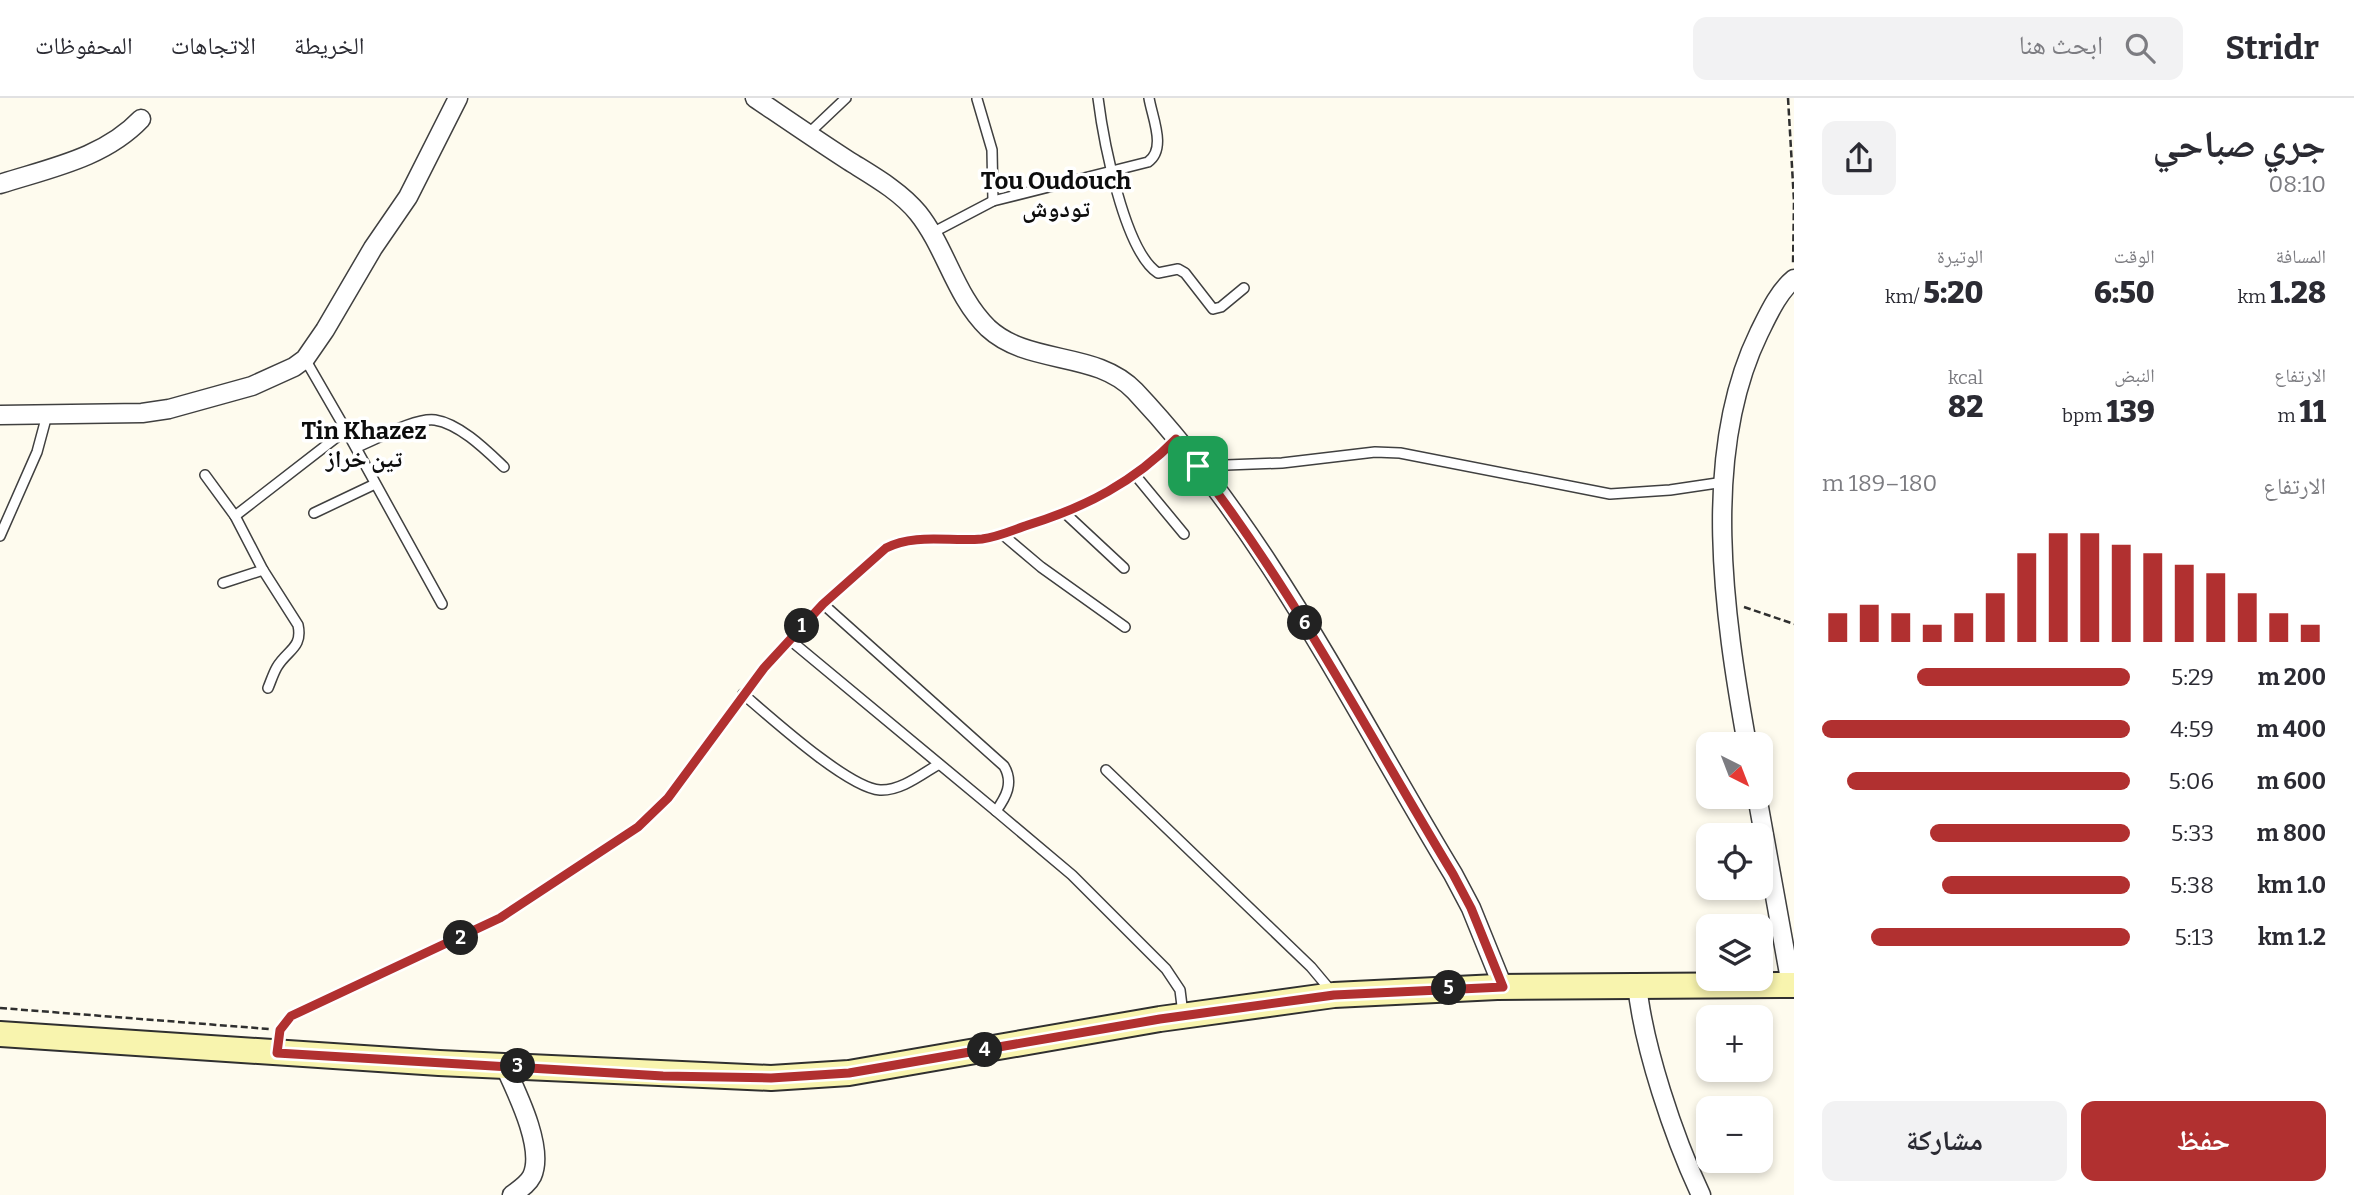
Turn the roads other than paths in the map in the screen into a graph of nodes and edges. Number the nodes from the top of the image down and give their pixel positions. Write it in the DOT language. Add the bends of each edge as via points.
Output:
graph roads {
  1 [pos="458,98"];
  2 [pos="755,98"];
  3 [pos="846,98"];
  4 [pos="976,98"];
  5 [pos="1098,98"];
  6 [pos="1149,98"];
  7 [pos="141,119"];
  8 [pos="808,134"];
  9 [pos="1111,173"];
  10 [pos="0,184"];
  11 [pos="993,201"];
  12 [pos="932,233"];
  13 [pos="1792,281"];
  14 [pos="1244,288"];
  15 [pos="305,359"];
  16 [pos="0,415"];
  17 [pos="47,415"];
  18 [pos="346,430"];
  19 [pos="1176,439"];
  20 [pos="356,447"];
  21 [pos="1198,466"];
  22 [pos="504,467"];
  23 [pos="205,475"];
  24 [pos="1136,475"];
  25 [pos="1724,482"];
  26 [pos="375,484"];
  27 [pos="314,513"];
  28 [pos="1066,514"];
  29 [pos="235,516"];
  30 [pos="1002,534"];
  31 [pos="1184,534"];
  32 [pos="0,536"];
  33 [pos="1124,568"];
  34 [pos="263,570"];
  35 [pos="223,583"];
  36 [pos="442,604"];
  37 [pos="823,604"];
  38 [pos="1125,627"];
  39 [pos="790,639"];
  40 [pos="268,688"];
  41 [pos="743,694"];
  42 [pos="1745,732"];
  43 [pos="939,764"];
  44 [pos="1106,770"];
  45 [pos="1759,809"];
  46 [pos="996,811"];
  47 [pos="1637,984"];
  48 [pos="1792,985"];
  49 [pos="1503,987"];
  50 [pos="1334,995"];
  51 [pos="1183,1017"];
  52 [pos="0,1034"];
  53 [pos="279,1041"];
  54 [pos="504,1065"];
  55 [pos="512,1195"];
  56 [pos="1701,1195"];
  1 -- 15 [label="street" via="419,179"];
  2 -- 8 [label="street"];
  3 -- 8 [label="lane"];
  4 -- 11 [label="lane" via="992,150"];
  5 -- 9 [label="lane"];
  6 -- 9 [label="lane" via="1158,144 1154,157"];
  7 -- 10 [label="street" via="106,148"];
  8 -- 12 [label="street" via="894,191 917,211"];
  9 -- 11 [label="lane"];
  9 -- 14 [label="lane" via="1137,242 1156,272 1185,272 1214,310"];
  11 -- 12 [label="lane"];
  12 -- 19 [label="street" via="963,294 990,330 1026,348 1107,370 1134,390"];
  13 -- 25 [label="street" via="1767,316 1747,357 1731,420"];
  15 -- 17 [label="street" via="252,386 169,409"];
  15 -- 18 [label="lane"];
  16 -- 17 [label="street"];
  17 -- 32 [label="lane" via="37,452"];
  18 -- 20 [label="lane"];
  18 -- 29 [label="lane"];
  19 -- 21 [label="street"];
  19 -- 24 [label="lane"];
  20 -- 22 [label="lane" via="416,422 436,420 460,431"];
  20 -- 26 [label="lane"];
  21 -- 25 [label="lane" via="1282,463 1375,452 1610,494"];
  21 -- 49 [label="street" via="1294,605 1416,811 1471,908"];
  23 -- 29 [label="lane"];
  24 -- 28 [label="lane"];
  24 -- 31 [label="lane"];
  25 -- 42 [label="street" via="1727,601"];
  26 -- 27 [label="lane"];
  26 -- 36 [label="lane"];
  28 -- 30 [label="lane"];
  28 -- 33 [label="lane"];
  29 -- 34 [label="lane"];
  30 -- 37 [label="lane" via="957,541 898,542 870,560"];
  30 -- 38 [label="lane"];
  34 -- 35 [label="lane"];
  34 -- 40 [label="lane" via="291,612 300,635"];
  37 -- 39 [label="lane"];
  37 -- 46 [label="lane" via="1004,766 1009,785"];
  39 -- 41 [label="lane"];
  39 -- 43 [label="lane"];
  41 -- 43 [label="lane" via="822,758 870,788 897,787"];
  41 -- 53 [label="lane" via="668,798 627,835 500,918 303,1009 284,1022"];
  43 -- 46 [label="lane"];
  44 -- 50 [label="lane" via="1311,967"];
  45 -- 48 [label="street"];
  46 -- 51 [label="lane" via="1072,875 1166,969 1180,990"];
  47 -- 48 [label="main road"];
  47 -- 49 [label="main road"];
  47 -- 56 [label="street" via="1653,1061"];
  49 -- 50 [label="main road"];
  50 -- 51 [label="main road"];
  51 -- 54 [label="main road" via="849,1073 771,1078 663,1076"];
  52 -- 53 [label="main road"];
  53 -- 54 [label="main road"];
  54 -- 55 [label="street" via="526,1118 536,1165 530,1180"];
}
